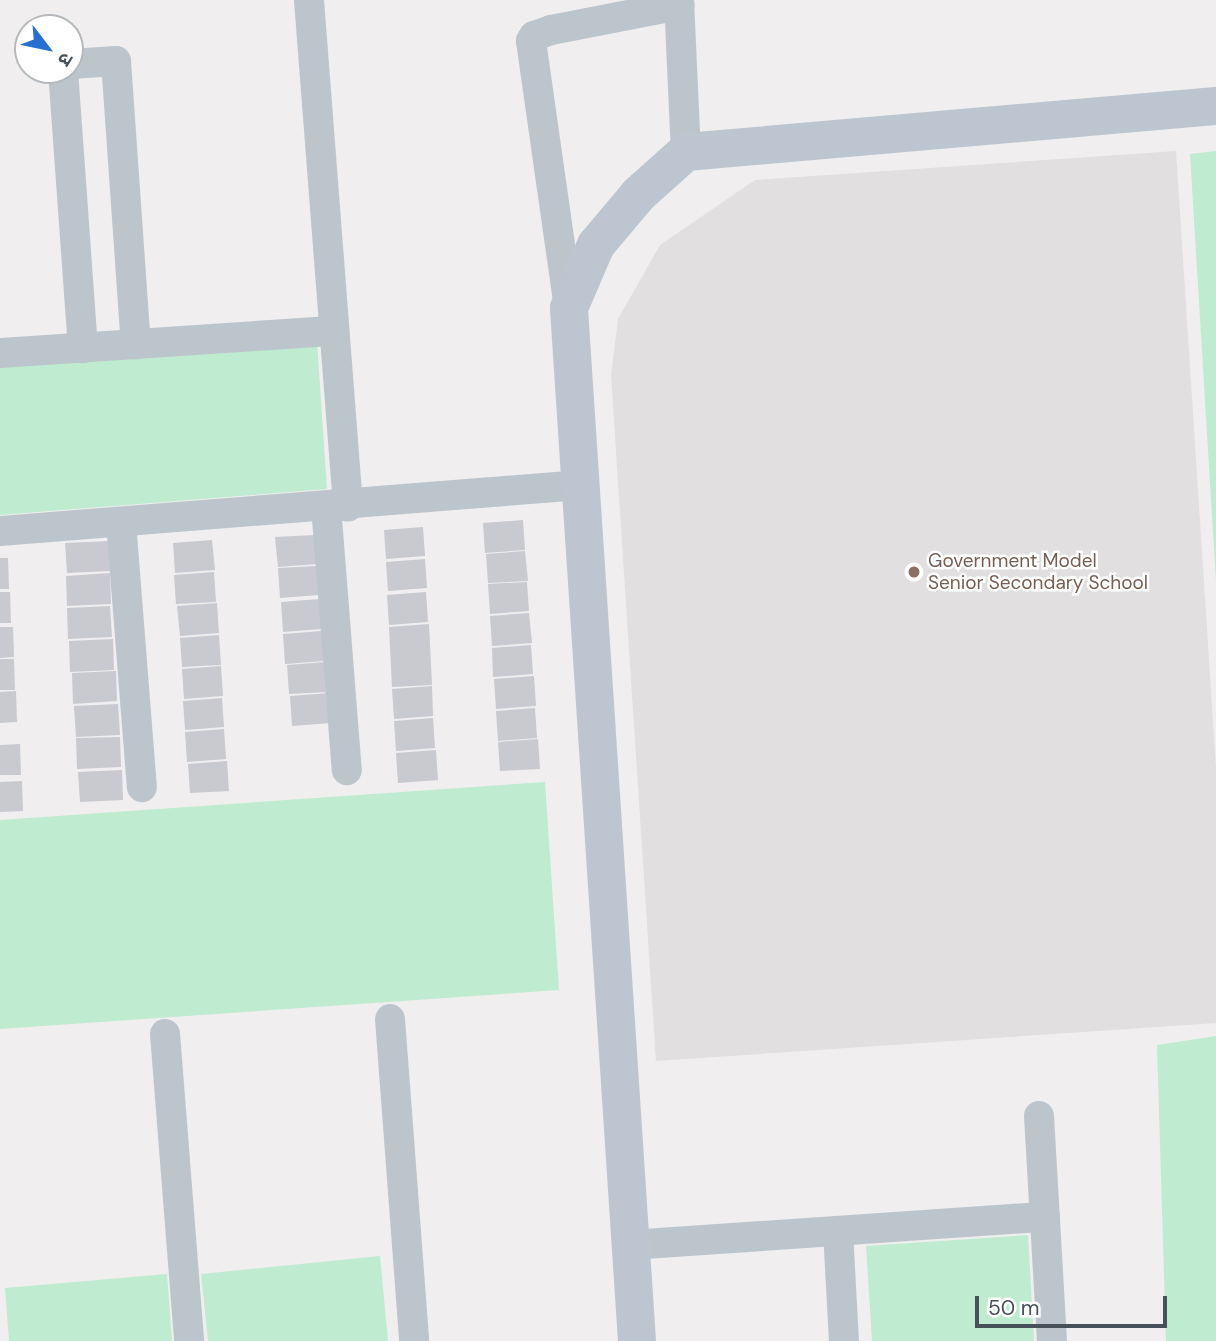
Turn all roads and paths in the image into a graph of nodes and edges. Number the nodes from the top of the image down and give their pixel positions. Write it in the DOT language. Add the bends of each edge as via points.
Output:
graph roads {
  1 [pos="309,0"];
  2 [pos="679,3"];
  3 [pos="84,63"];
  4 [pos="64,84"];
  5 [pos="1216,106"];
  6 [pos="687,152"];
  7 [pos="569,308"];
  8 [pos="334,331"];
  9 [pos="136,344"];
  10 [pos="83,348"];
  11 [pos="0,353"];
  12 [pos="581,485"];
  13 [pos="337,506"];
  14 [pos="121,522"];
  15 [pos="0,531"];
  16 [pos="347,770"];
  17 [pos="142,787"];
  18 [pos="390,1019"];
  19 [pos="165,1034"];
  20 [pos="1039,1116"];
  21 [pos="1045,1217"];
  22 [pos="838,1231"];
  23 [pos="630,1245"];
  24 [pos="189,1341"];
  25 [pos="414,1341"];
  26 [pos="636,1341"];
  27 [pos="844,1341"];
  28 [pos="1052,1341"];
  1 -- 8 [label="street"];
  2 -- 6 [label="street"];
  2 -- 7 [label="street" via="551,30 531,41"];
  3 -- 9 [label="street" via="116,61"];
  4 -- 10 [label="street"];
  5 -- 6 [label="street"];
  6 -- 7 [label="street" via="639,194 596,245"];
  7 -- 12 [label="street"];
  8 -- 9 [label="street"];
  8 -- 13 [label="street"];
  9 -- 10 [label="street"];
  10 -- 11 [label="street"];
  12 -- 13 [label="street"];
  12 -- 23 [label="street"];
  13 -- 14 [label="street"];
  13 -- 16 [label="street"];
  14 -- 15 [label="street"];
  14 -- 17 [label="street"];
  18 -- 25 [label="street"];
  19 -- 24 [label="street"];
  20 -- 21 [label="street"];
  21 -- 22 [label="street"];
  21 -- 28 [label="street"];
  22 -- 23 [label="street"];
  22 -- 27 [label="street"];
  23 -- 26 [label="street"];
}
